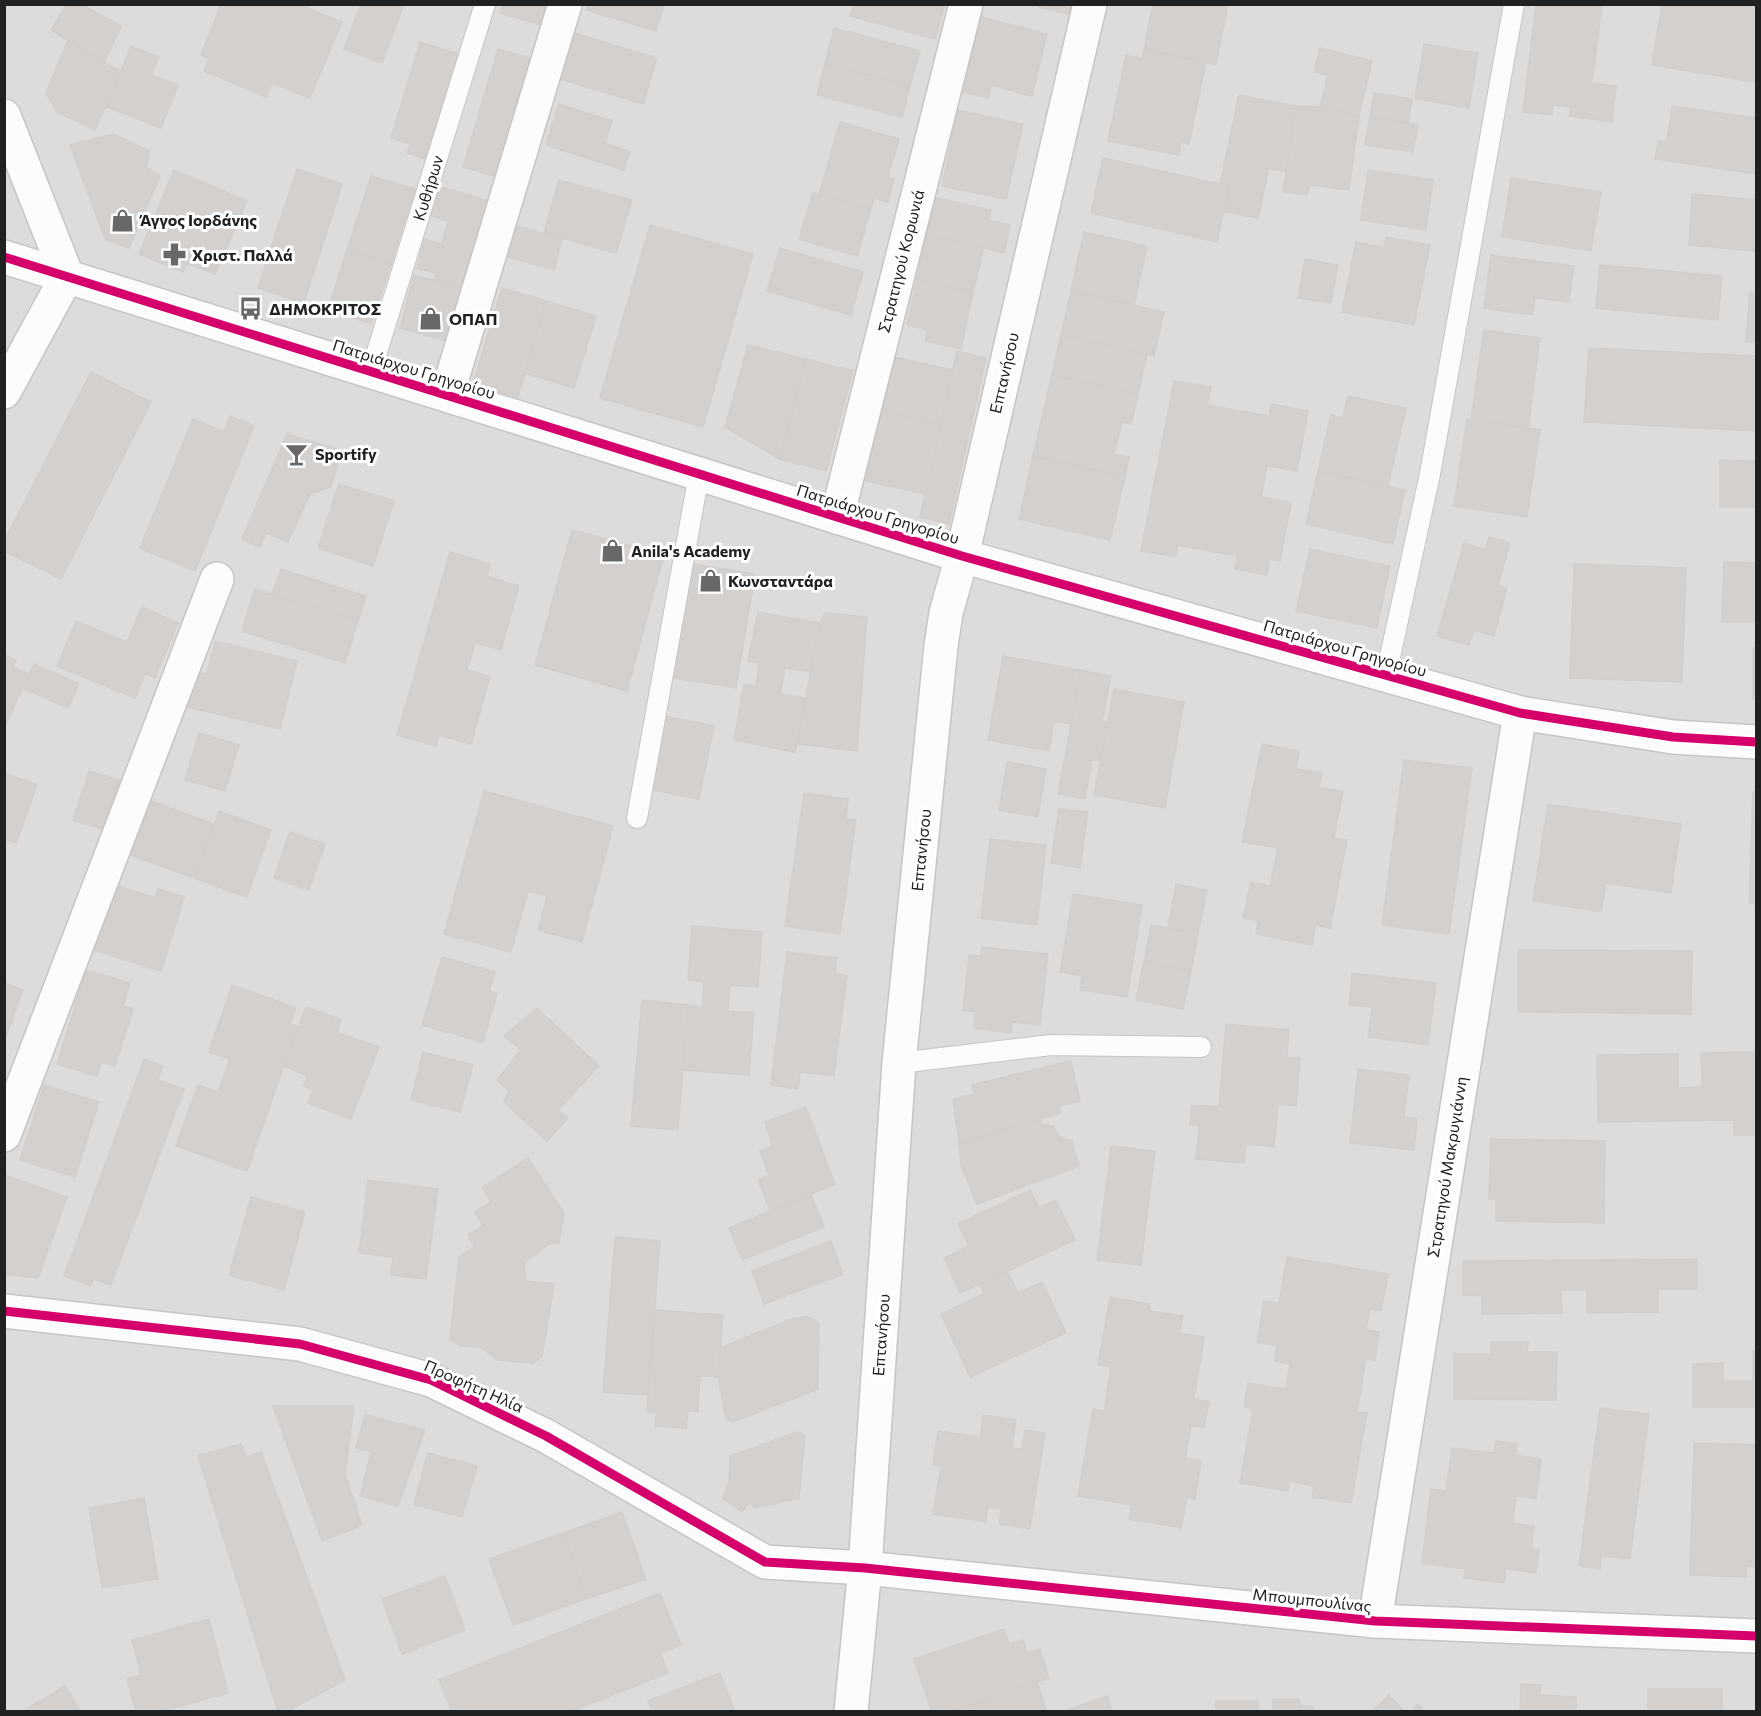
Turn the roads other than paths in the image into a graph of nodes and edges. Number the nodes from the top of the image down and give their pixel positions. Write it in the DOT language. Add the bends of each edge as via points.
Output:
graph roads {
  1 [pos="485,4"];
  2 [pos="566,4"];
  3 [pos="966,4"];
  4 [pos="1090,4"];
  5 [pos="1514,4"];
  6 [pos="4,116"];
  7 [pos="4,256"];
  8 [pos="67,276"];
  9 [pos="371,371"];
  10 [pos="5,391"];
  11 [pos="447,395"];
  12 [pos="699,474"];
  13 [pos="837,517"];
  14 [pos="962,556"];
  15 [pos="217,579"];
  16 [pos="1386,675"];
  17 [pos="1520,713"];
  18 [pos="1756,742"];
  19 [pos="637,818"];
  20 [pos="1201,1047"];
  21 [pos="899,1063"];
  22 [pos="4,1135"];
  23 [pos="4,1311"];
  24 [pos="866,1568"];
  25 [pos="1375,1621"];
  26 [pos="1756,1636"];
  27 [pos="851,1712"];
  1 -- 9 [label="lane, Κυθήρων"];
  2 -- 11 [label="street"];
  3 -- 13 [label="street, Στρατηγού Κορωνιά"];
  4 -- 14 [label="street, Επτανήσου"];
  5 -- 16 [label="lane" via="1430,474"];
  6 -- 8 [label="street"];
  7 -- 8 [label="street, Πατριάρχου Γρηγορίου"];
  8 -- 9 [label="street, Πατριάρχου Γρηγορίου"];
  8 -- 10 [label="street"];
  9 -- 11 [label="street, Πατριάρχου Γρηγορίου"];
  11 -- 12 [label="street, Πατριάρχου Γρηγορίου"];
  12 -- 13 [label="street, Πατριάρχου Γρηγορίου"];
  12 -- 19 [label="lane"];
  13 -- 14 [label="street, Πατριάρχου Γρηγορίου"];
  14 -- 16 [label="street, Πατριάρχου Γρηγορίου"];
  14 -- 21 [label="street, Επτανήσου" via="942,634"];
  15 -- 22 [label="street"];
  16 -- 17 [label="street, Πατριάρχου Γρηγορίου"];
  17 -- 18 [label="street, Πατριάρχου Γρηγορίου" via="1673,737"];
  17 -- 25 [label="street, Στρατηγού Μακρυγιάννη"];
  20 -- 21 [label="lane" via="1051,1045"];
  21 -- 24 [label="street, Επτανήσου"];
  23 -- 24 [label="street, Προφήτη Ηλία" via="300,1344 431,1380 546,1436 765,1562"];
  24 -- 25 [label="street, Μπουμπουλίνας"];
  24 -- 27 [label="street, Επτανήσου"];
  25 -- 26 [label="street, Μπουμπουλίνας"];
}
